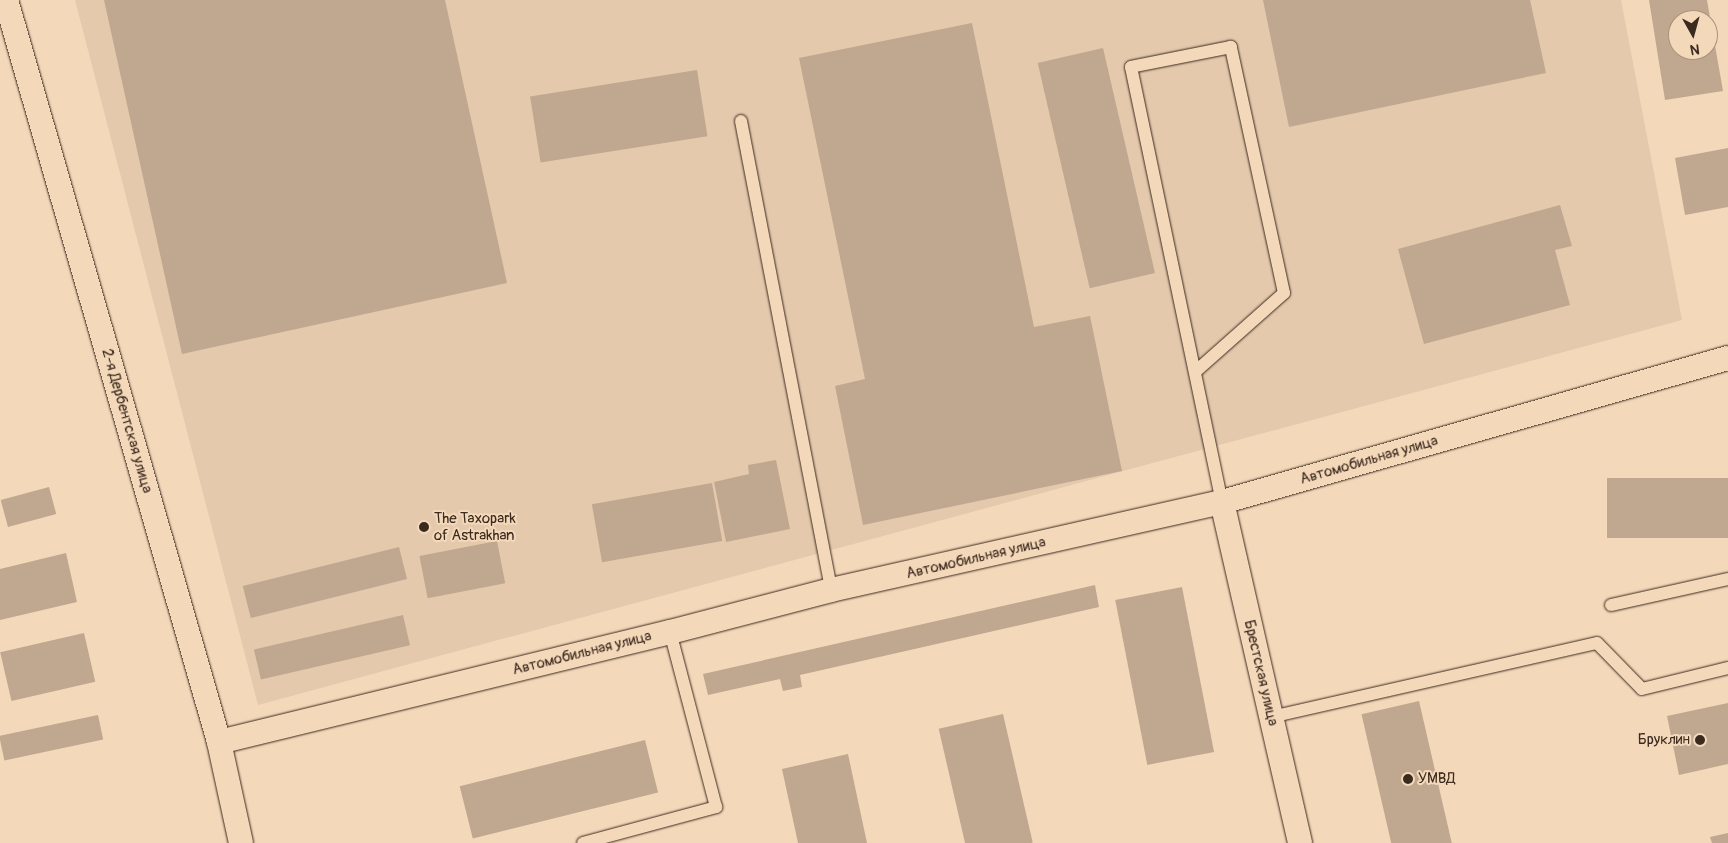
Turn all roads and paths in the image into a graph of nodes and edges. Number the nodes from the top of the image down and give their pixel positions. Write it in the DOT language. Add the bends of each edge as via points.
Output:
graph roads {
  1 [pos="6,0"];
  2 [pos="741,121"];
  3 [pos="1728,358"];
  4 [pos="1195,372"];
  5 [pos="1222,502"];
  6 [pos="1728,579"];
  7 [pos="831,590"];
  8 [pos="1611,605"];
  9 [pos="670,632"];
  10 [pos="1728,668"];
  11 [pos="1271,717"];
  12 [pos="219,742"];
  13 [pos="241,843"];
  14 [pos="583,843"];
  15 [pos="1300,843"];
  1 -- 12 [label="street, 2-я Дербентская улица"];
  2 -- 7 [label="lane"];
  3 -- 5 [label="street, Автомобильная улица"];
  4 -- 4 [label="lane" via="1284,293 1231,47 1131,67"];
  4 -- 5 [label="lane"];
  5 -- 7 [label="street, Автомобильная улица"];
  5 -- 11 [label="street, Брестская улица"];
  6 -- 8 [label="lane"];
  7 -- 9 [label="street, Автомобильная улица"];
  9 -- 12 [label="street, Автомобильная улица"];
  9 -- 14 [label="lane" via="716,808"];
  10 -- 11 [label="lane" via="1642,689 1597,643"];
  11 -- 15 [label="street, Брестская улица"];
  12 -- 13 [label="street, 2-я Дербентская улица"];
}
